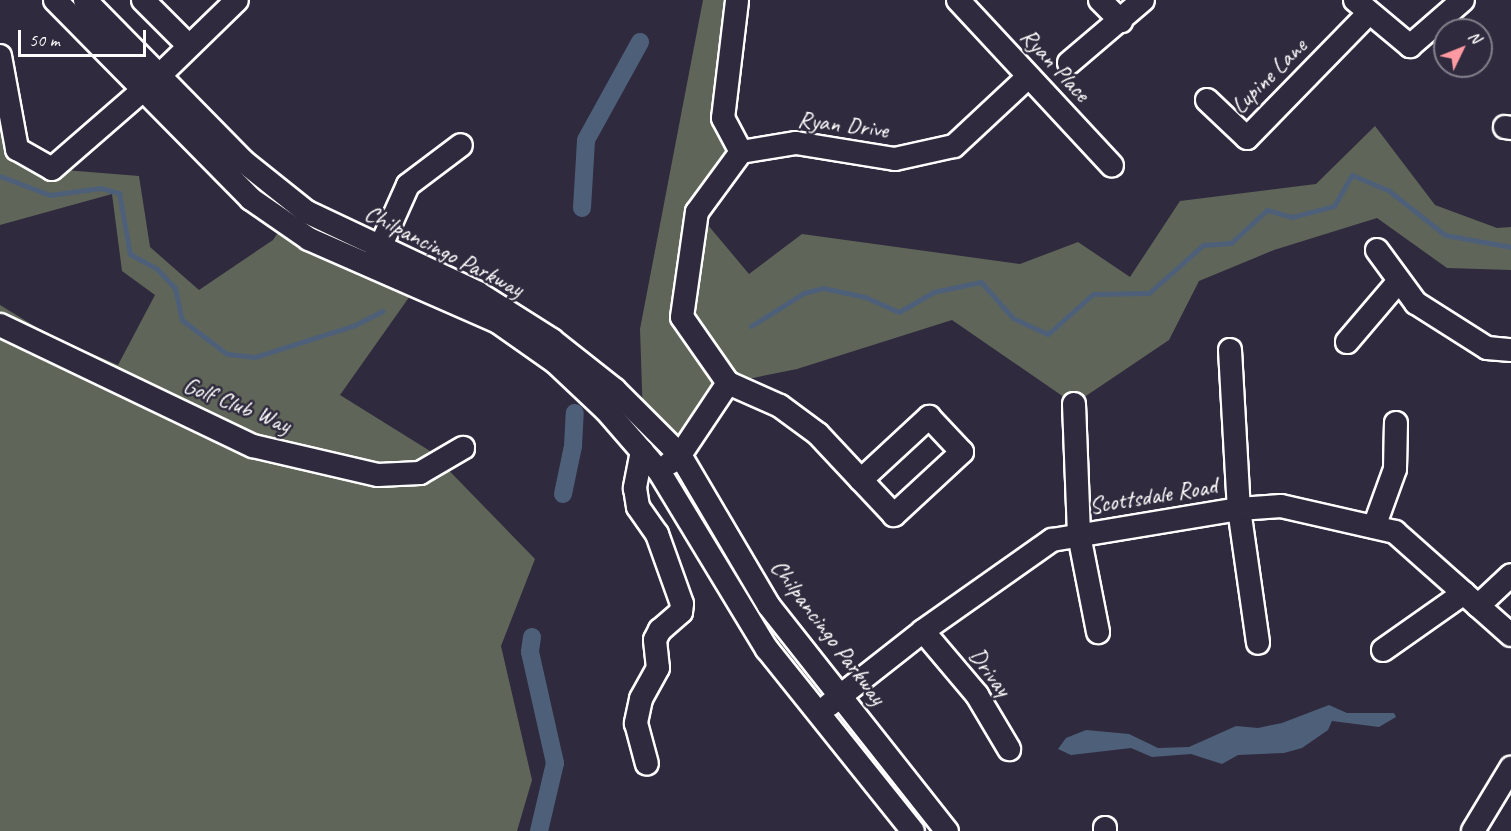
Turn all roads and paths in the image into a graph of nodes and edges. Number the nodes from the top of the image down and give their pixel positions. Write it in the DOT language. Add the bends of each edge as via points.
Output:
graph roads {
  1 [pos="55,0"];
  2 [pos="85,0"];
  3 [pos="143,0"];
  4 [pos="237,0"];
  5 [pos="958,0"];
  6 [pos="1100,0"];
  7 [pos="1143,0"];
  8 [pos="1463,0"];
  9 [pos="737,2"];
  10 [pos="1362,7"];
  11 [pos="1121,21"];
  12 [pos="188,45"];
  13 [pos="0,56"];
  14 [pos="1069,63"];
  15 [pos="160,75"];
  16 [pos="1028,77"];
  17 [pos="141,92"];
  18 [pos="1208,100"];
  19 [pos="461,145"];
  20 [pos="741,152"];
  21 [pos="1112,166"];
  22 [pos="382,248"];
  23 [pos="1377,250"];
  24 [pos="369,267"];
  25 [pos="1399,281"];
  26 [pos="0,325"];
  27 [pos="1347,342"];
  28 [pos="1230,350"];
  29 [pos="1511,350"];
  30 [pos="728,383"];
  31 [pos="1074,405"];
  32 [pos="1396,423"];
  33 [pos="463,448"];
  34 [pos="642,451"];
  35 [pos="680,455"];
  36 [pos="659,471"];
  37 [pos="861,480"];
  38 [pos="1239,509"];
  39 [pos="1374,527"];
  40 [pos="1079,535"];
  41 [pos="1511,574"];
  42 [pos="1471,599"];
  43 [pos="923,631"];
  44 [pos="1098,632"];
  45 [pos="1511,635"];
  46 [pos="1258,643"];
  47 [pos="1383,650"];
  48 [pos="840,696"];
  49 [pos="819,713"];
  50 [pos="1009,749"];
  51 [pos="647,764"];
  52 [pos="1511,768"];
  53 [pos="913,831"];
  54 [pos="947,831"];
  55 [pos="1473,831"];
  1 -- 17 [label="street, Chilpancingo Parkway"];
  2 -- 15 [label="street, Chilpancingo Parkway"];
  3 -- 12 [label="street"];
  4 -- 12 [label="street"];
  5 -- 16 [label="street, Ryan Place"];
  6 -- 11 [label="street"];
  7 -- 11 [label="street"];
  8 -- 10 [label="street" via="1410,46"];
  9 -- 20 [label="street" via="723,118"];
  10 -- 18 [label="street, Lupine Lane" via="1247,138"];
  11 -- 14 [label="street"];
  12 -- 15 [label="street"];
  13 -- 17 [label="street" via="17,149 52,169"];
  15 -- 17 [label="street"];
  15 -- 22 [label="street, Chilpancingo Parkway" via="243,161 307,212"];
  16 -- 20 [label="street, Ryan Drive" via="954,146 895,159 796,143"];
  16 -- 21 [label="street, Ryan Place"];
  17 -- 24 [label="street, Chilpancingo Parkway" via="251,199 309,239"];
  19 -- 22 [label="street" via="408,185"];
  20 -- 30 [label="street" via="697,212 682,318"];
  22 -- 24 [label="street"];
  22 -- 35 [label="street, Chilpancingo Parkway" via="478,293 552,340 615,390"];
  23 -- 25 [label="street"];
  24 -- 34 [label="street, Chilpancingo Parkway" via="498,322 555,362"];
  25 -- 27 [label="street"];
  25 -- 29 [label="street" via="1416,303 1486,348"];
  26 -- 33 [label="street, Golf Club Way" via="253,446 378,475 420,472"];
  28 -- 38 [label="street"];
  30 -- 35 [label="street"];
  30 -- 37 [label="street" via="780,406 818,434"];
  31 -- 40 [label="street"];
  32 -- 39 [label="street" via="1395,469"];
  34 -- 36 [label="street, Chilpancingo Parkway"];
  34 -- 51 [label="street" via="635,488 638,507 657,534 682,604 681,612 660,630 655,640 658,668 641,699 636,723"];
  35 -- 36 [label="street"];
  35 -- 48 [label="street, Chilpancingo Parkway" via="769,606"];
  36 -- 49 [label="street, Chilpancingo Parkway" via="767,649"];
  38 -- 39 [label="street, Scottsdale Road" via="1281,506"];
  38 -- 40 [label="street, Scottsdale Road"];
  38 -- 46 [label="street"];
  39 -- 42 [label="street, Scottsdale Road" via="1395,532"];
  40 -- 43 [label="street, Scottsdale Road" via="1052,540"];
  40 -- 44 [label="street"];
  41 -- 42 [label="street"];
  42 -- 45 [label="street, Scottsdale Road"];
  42 -- 47 [label="street"];
  43 -- 48 [label="street, Scottsdale Road"];
  43 -- 50 [label="street, Drivay" via="977,695"];
  48 -- 49 [label="street, Scottsdale Road"];
  48 -- 54 [label="street, Chilpancingo Parkway"];
  49 -- 53 [label="street, Chilpancingo Parkway"];
  52 -- 55 [label="street"];
}
